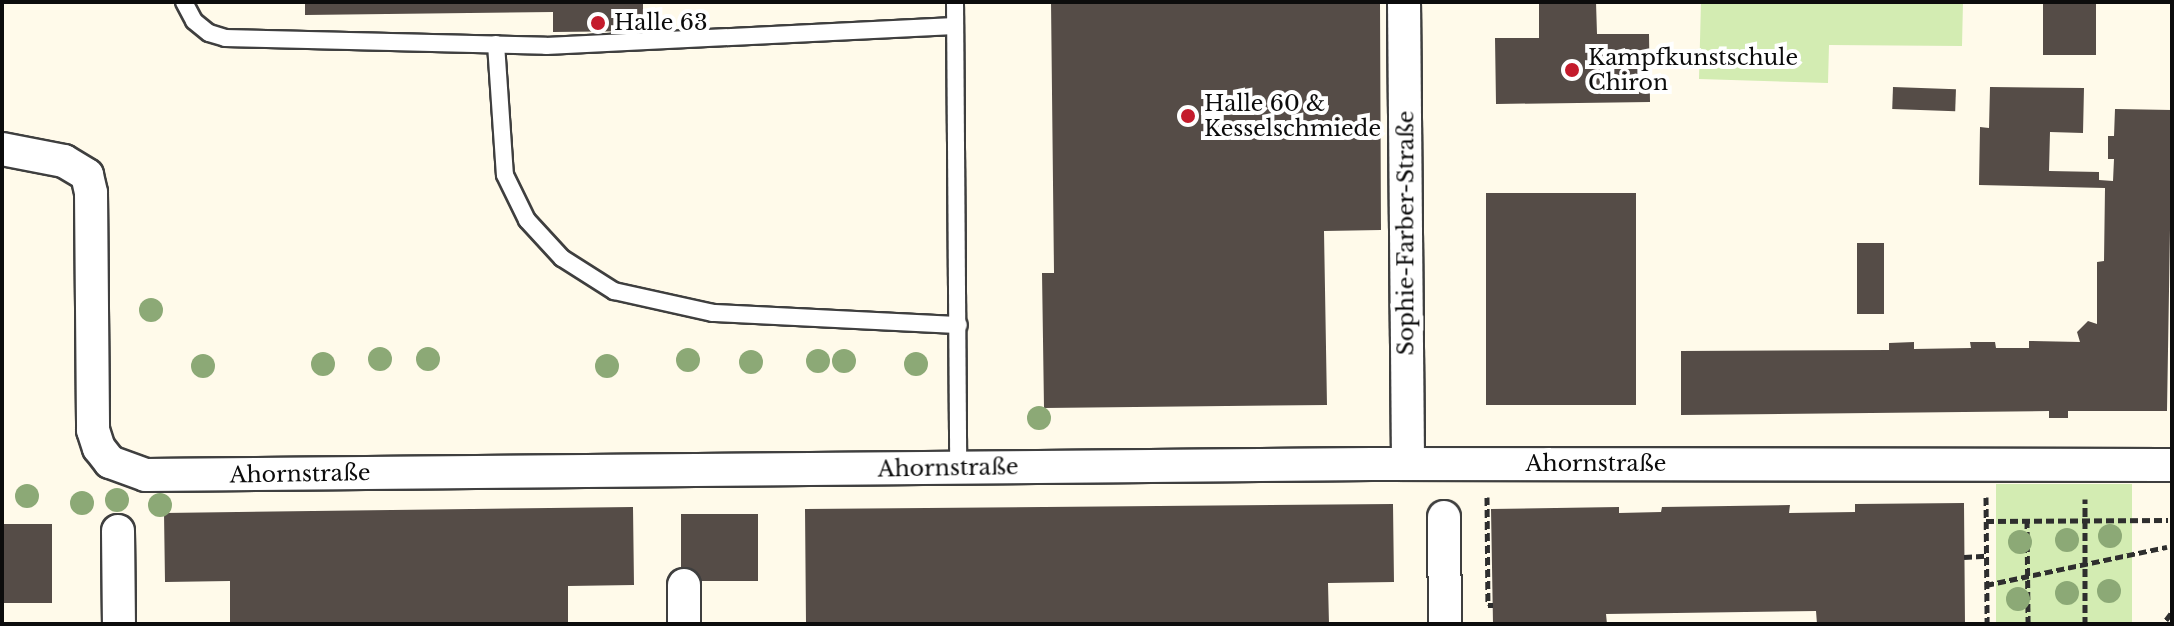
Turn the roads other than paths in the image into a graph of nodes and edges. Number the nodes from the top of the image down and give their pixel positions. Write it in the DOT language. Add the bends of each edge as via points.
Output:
graph roads {
  1 [pos="184,2"];
  2 [pos="955,2"];
  3 [pos="1404,2"];
  4 [pos="955,26"];
  5 [pos="496,44"];
  6 [pos="2,149"];
  7 [pos="959,325"];
  8 [pos="1408,464"];
  9 [pos="2172,465"];
  10 [pos="958,468"];
  11 [pos="1444,517"];
  12 [pos="118,531"];
  13 [pos="684,585"];
  14 [pos="119,624"];
  15 [pos="684,624"];
  16 [pos="1445,624"];
  1 -- 5 [label="lane" via="194,21 225,38"];
  2 -- 4 [label="lane"];
  3 -- 8 [label="street, Sophie-Farber-Straße"];
  4 -- 5 [label="lane"];
  4 -- 7 [label="lane"];
  5 -- 7 [label="lane" via="505,175 527,220 562,258 614,291 713,313"];
  6 -- 10 [label="street, Ahornstraße" via="64,161 87,175 93,430 106,458 135,473"];
  7 -- 10 [label="lane"];
  8 -- 9 [label="street, Ahornstraße"];
  8 -- 10 [label="street, Ahornstraße"];
  11 -- 16 [label="street"];
  12 -- 14 [label="street"];
  13 -- 15 [label="street"];
}
